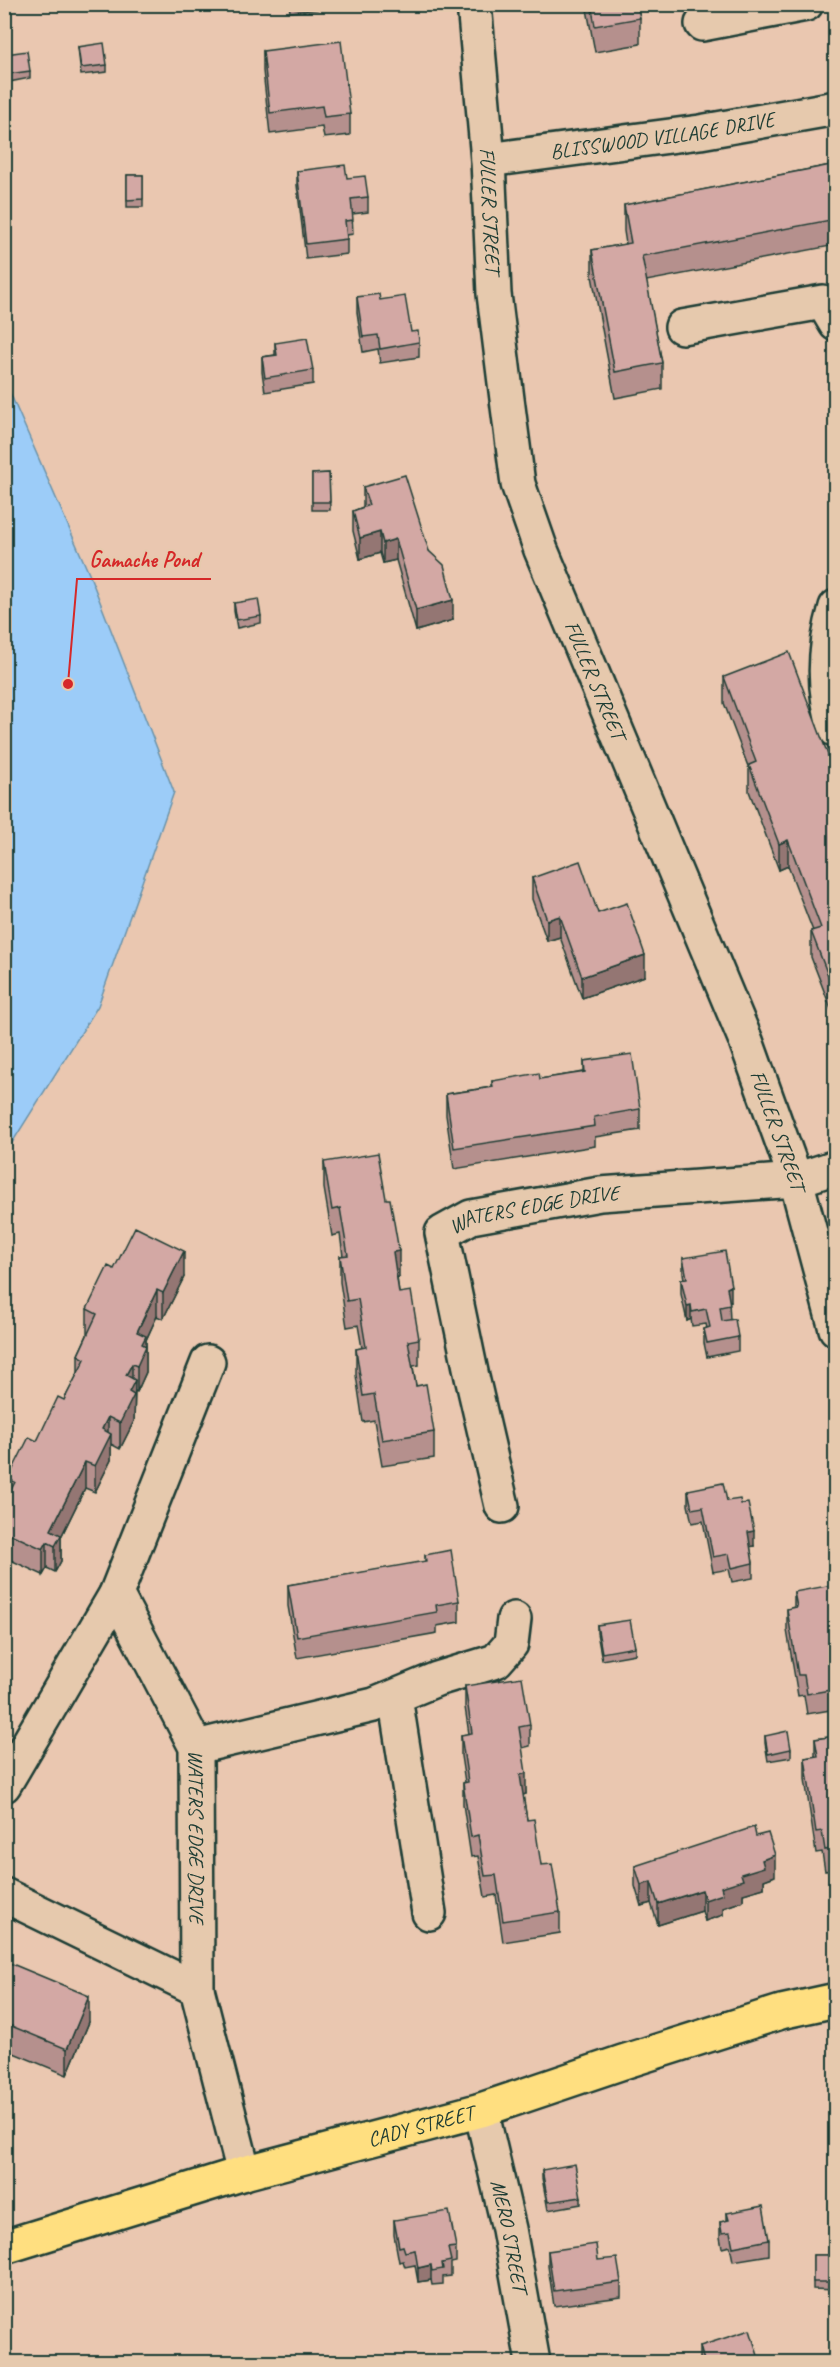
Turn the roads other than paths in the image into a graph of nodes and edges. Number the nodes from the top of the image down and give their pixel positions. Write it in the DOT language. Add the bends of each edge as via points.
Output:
graph roads {
  1 [pos="474,4"];
  2 [pos="806,4"];
  3 [pos="702,24"];
  4 [pos="836,108"];
  5 [pos="488,160"];
  6 [pos="836,324"];
  7 [pos="682,327"];
  8 [pos="836,607"];
  9 [pos="836,730"];
  10 [pos="836,1167"];
  11 [pos="796,1180"];
  12 [pos="836,1329"];
  13 [pos="208,1362"];
  14 [pos="502,1506"];
  15 [pos="116,1594"];
  16 [pos="514,1619"];
  17 [pos="395,1696"];
  18 [pos="196,1747"];
  19 [pos="4,1785"];
  20 [pos="4,1895"];
  21 [pos="429,1913"];
  22 [pos="197,1989"];
  23 [pos="836,2001"];
  24 [pos="481,2110"];
  25 [pos="244,2173"];
  26 [pos="4,2247"];
  27 [pos="533,2362"];
  1 -- 5 [label="street, FULLER STREET"];
  2 -- 3 [label="street"];
  4 -- 5 [label="street, BLISSWOOD VILLAGE DRIVE" via="700,132"];
  5 -- 11 [label="street, FULLER STREET" via="494,294 518,484 541,550 746,1041"];
  6 -- 7 [label="street" via="823,302"];
  8 -- 9 [label="street" via="830,628 825,685"];
  10 -- 11 [label="street, WATERS EDGE DRIVE"];
  11 -- 12 [label="street, FULLER STREET"];
  11 -- 14 [label="street, WATERS EDGE DRIVE" via="600,1194 471,1217 442,1233"];
  13 -- 15 [label="street"];
  15 -- 18 [label="street"];
  15 -- 19 [label="street"];
  16 -- 17 [label="street, WATERS EDGE DRIVE" via="511,1644 496,1662"];
  17 -- 18 [label="street, WATERS EDGE DRIVE" via="374,1705"];
  17 -- 21 [label="street"];
  18 -- 22 [label="street, WATERS EDGE DRIVE"];
  20 -- 22 [label="street"];
  22 -- 25 [label="street, WATERS EDGE DRIVE"];
  23 -- 24 [label="main road, CADY STREET" via="781,2012"];
  24 -- 25 [label="main road, CADY STREET"];
  24 -- 27 [label="street, MERO STREET"];
  25 -- 26 [label="main road, CADY STREET"];
}
